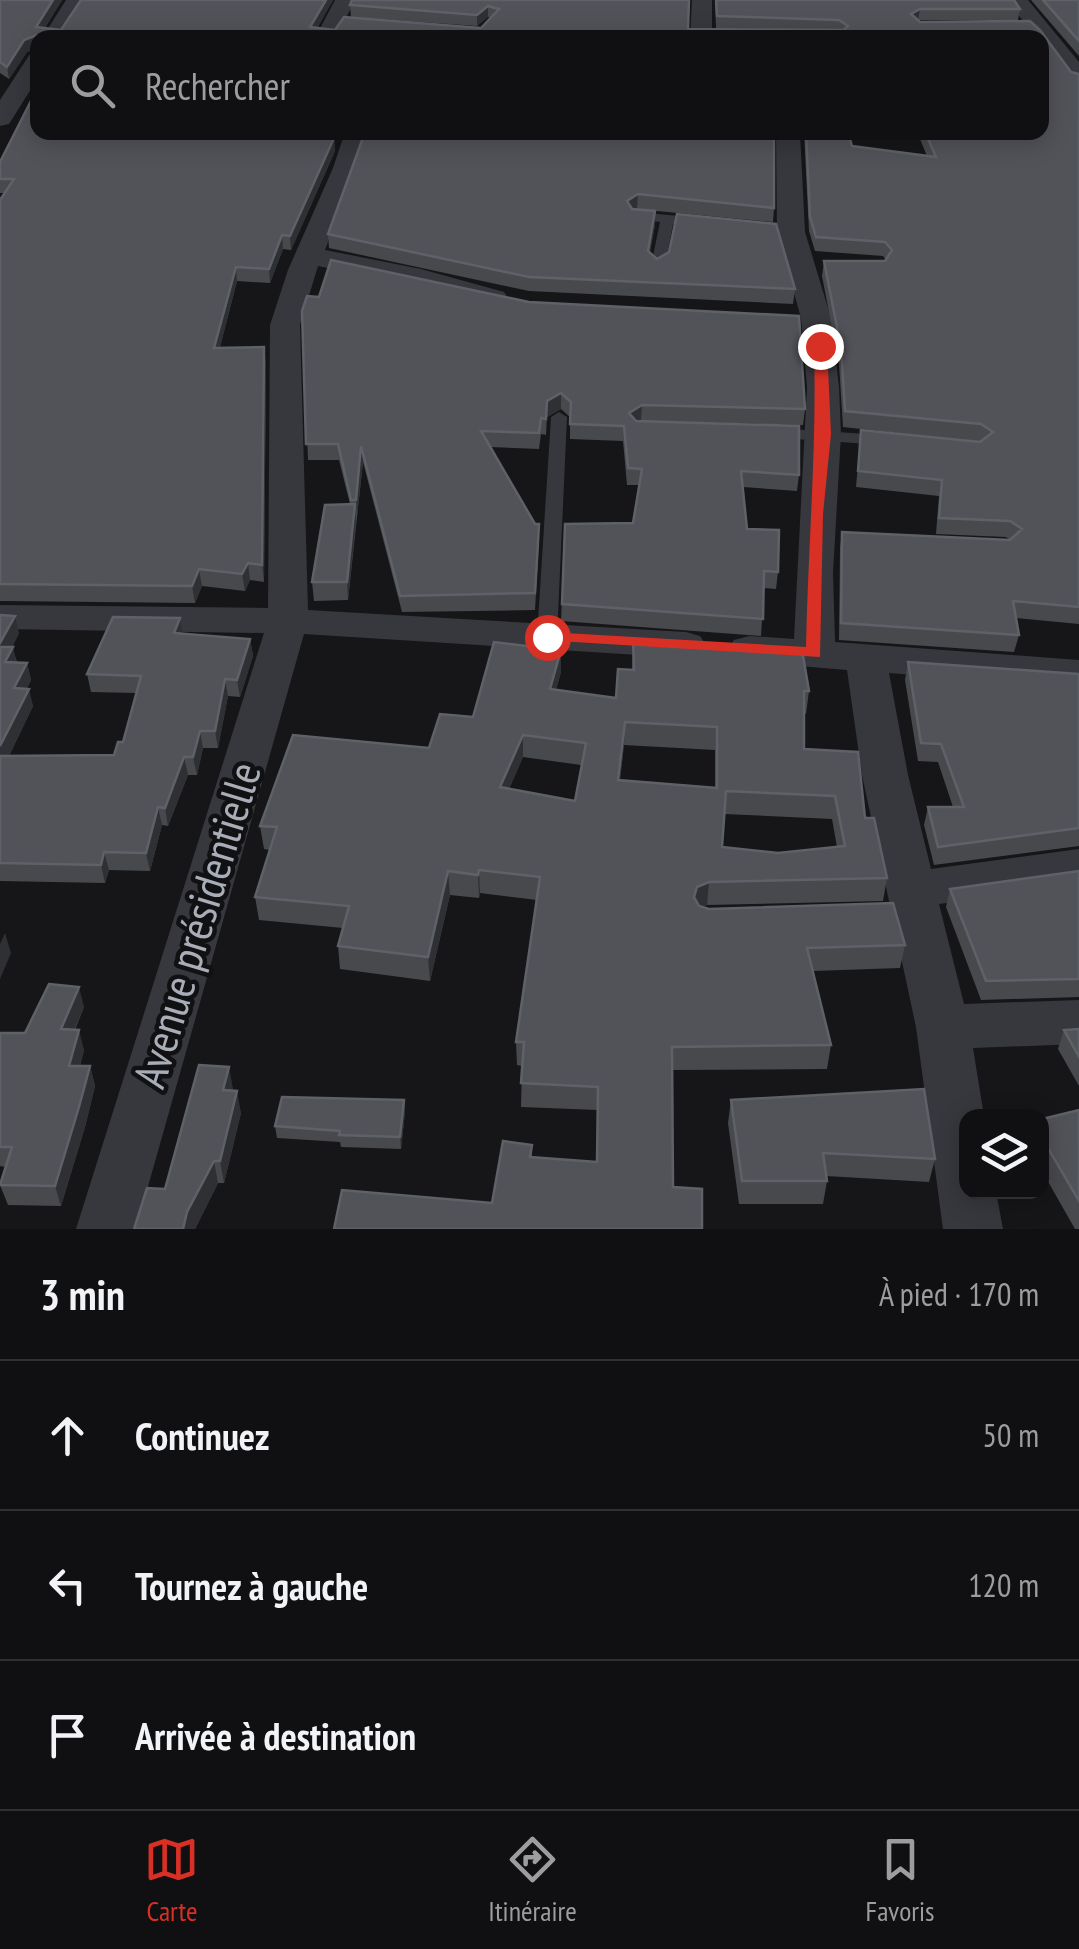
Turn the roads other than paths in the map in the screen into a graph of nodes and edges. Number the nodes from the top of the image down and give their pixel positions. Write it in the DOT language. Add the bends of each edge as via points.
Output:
graph roads {
  1 [pos="76,0"];
  2 [pos="345,0"];
  3 [pos="702,0"];
  4 [pos="1017,0"];
  5 [pos="338,28"];
  6 [pos="57,30"];
  7 [pos="707,30"];
  8 [pos="1035,30"];
  9 [pos="1049,45"];
  10 [pos="30,72"];
  11 [pos="1079,77"];
  12 [pos="0,119"];
  13 [pos="349,140"];
  14 [pos="788,140"];
  15 [pos="637,216"];
  16 [pos="666,219"];
  17 [pos="720,224"];
  18 [pos="308,256"];
  19 [pos="800,262"];
  20 [pos="836,264"];
  21 [pos="658,266"];
  22 [pos="530,304"];
  23 [pos="776,317"];
  24 [pos="816,318"];
  25 [pos="559,417"];
  26 [pos="751,432"];
  27 [pos="824,434"];
  28 [pos="901,442"];
  29 [pos="0,617"];
  30 [pos="288,621"];
  31 [pos="547,637"];
  32 [pos="814,653"];
  33 [pos="866,659"];
  34 [pos="1079,674"];
  35 [pos="1079,868"];
  36 [pos="908,906"];
  37 [pos="1079,1022"];
  38 [pos="943,1027"];
  39 [pos="959,1134"];
  40 [pos="969,1199"];
  41 [pos="106,1229"];
  42 [pos="973,1229"];
  1 -- 6 [label="street"];
  2 -- 5 [label="street"];
  3 -- 7 [label="street"];
  4 -- 8 [label="street"];
  9 -- 11 [label="street"];
  10 -- 12 [label="street"];
  13 -- 18 [label="street, Avenue présidentielle"];
  14 -- 19 [label="street" via="782,231"];
  15 -- 16 [label="lane"];
  16 -- 17 [label="lane"];
  16 -- 21 [label="lane"];
  18 -- 22 [label="street"];
  18 -- 30 [label="street, Avenue présidentielle" via="285,325"];
  19 -- 20 [label="street"];
  19 -- 24 [label="street"];
  23 -- 24 [label="street"];
  24 -- 27 [label="street"];
  25 -- 31 [label="lane"];
  26 -- 27 [label="lane"];
  27 -- 28 [label="lane"];
  27 -- 32 [label="street" via="825,539"];
  29 -- 30 [label="street"];
  30 -- 31 [label="street"];
  30 -- 41 [label="street, Avenue présidentielle"];
  31 -- 32 [label="street"];
  32 -- 33 [label="street"];
  33 -- 34 [label="street"];
  33 -- 36 [label="street"];
  35 -- 36 [label="street"];
  36 -- 38 [label="street"];
  37 -- 38 [label="street"];
  38 -- 39 [label="street"];
  40 -- 42 [label="street"];
}
